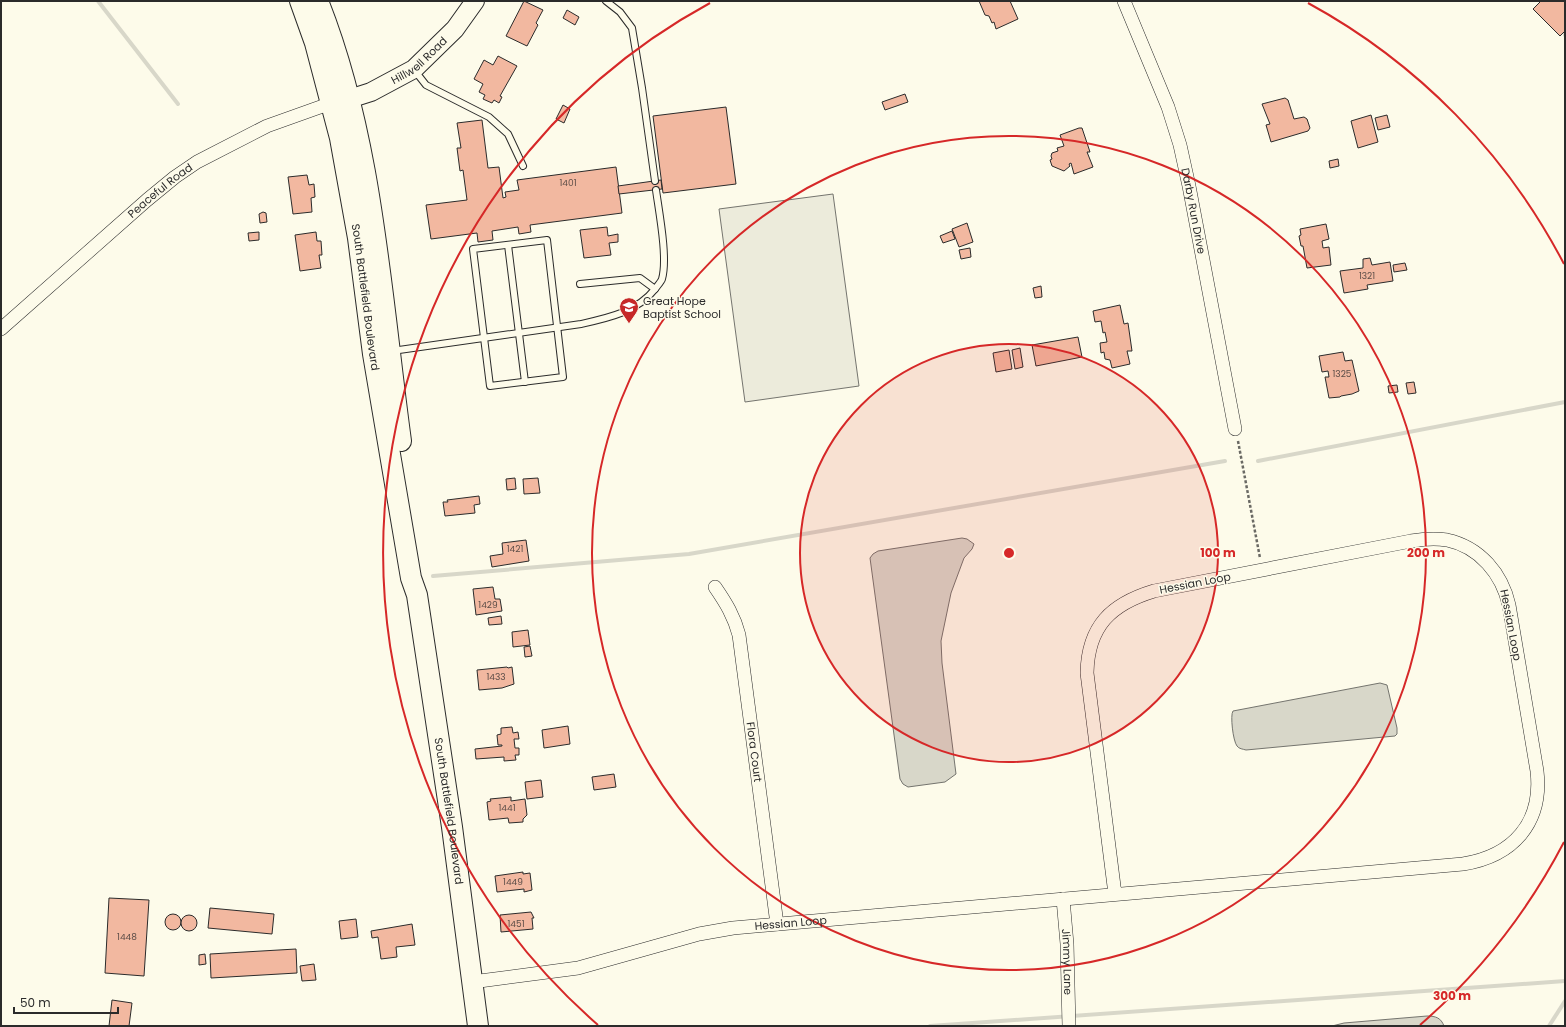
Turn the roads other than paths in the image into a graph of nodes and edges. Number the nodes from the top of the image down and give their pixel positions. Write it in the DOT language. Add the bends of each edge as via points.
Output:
graph roads {
  1 [pos="300,1"];
  2 [pos="318,1"];
  3 [pos="475,1"];
  4 [pos="606,1"];
  5 [pos="1124,1"];
  6 [pos="414,69"];
  7 [pos="340,101"];
  8 [pos="523,166"];
  9 [pos="655,181"];
  10 [pos="656,190"];
  11 [pos="508,244"];
  12 [pos="580,284"];
  13 [pos="655,289"];
  14 [pos="557,328"];
  15 [pos="1,329"];
  16 [pos="520,333"];
  17 [pos="484,338"];
  18 [pos="381,353"];
  19 [pos="525,382"];
  20 [pos="1235,429"];
  21 [pos="715,587"];
  22 [pos="1115,894"];
  23 [pos="1063,899"];
  24 [pos="777,924"];
  25 [pos="472,982"];
  26 [pos="478,1026"];
  27 [pos="1069,1026"];
  1 -- 7 [label="main road, South Battlefield Boulevard"];
  2 -- 7 [label="main road, South Battlefield Boulevard" via="326,20"];
  3 -- 6 [label="street, Hillwell Road" via="455,29"];
  4 -- 9 [label="lane" via="620,12 632,28"];
  5 -- 20 [label="street, Darby Run Drive" via="1168,107 1180,145"];
  6 -- 7 [label="street, Hillwell Road" via="372,92"];
  6 -- 8 [label="lane" via="426,85 489,117 498,125 508,134"];
  7 -- 15 [label="street, Peaceful Road" via="267,126 197,162 147,200"];
  7 -- 18 [label="main road, South Battlefield Boulevard" via="363,169 378,252"];
  10 -- 13 [label="lane" via="664,260 662,280"];
  11 -- 14 [label="lane" via="547,240"];
  11 -- 16 [label="lane"];
  11 -- 17 [label="lane" via="473,249"];
  12 -- 13 [label="lane" via="640,278"];
  13 -- 14 [label="lane" via="629,310 611,317"];
  14 -- 16 [label="lane"];
  14 -- 19 [label="lane" via="563,377"];
  16 -- 17 [label="lane"];
  16 -- 19 [label="lane"];
  17 -- 18 [label="lane"];
  17 -- 19 [label="lane" via="490,386"];
  18 -- 25 [label="main road, South Battlefield Boulevard" via="421,575 417,596 451,820"];
  21 -- 24 [label="street, Flora Court" via="732,613 738,635"];
  22 -- 22 [label="street, Hessian Loop" via="1476,862 1488,859 1508,847 1532,817 1538,794 1537,775 1509,605 1502,581 1493,568 1465,546 1448,540 1411,540 1154,591 1116,608 1094,635 1086,673"];
  22 -- 23 [label="street, Hessian Loop"];
  23 -- 24 [label="street, Hessian Loop"];
  23 -- 27 [label="street, Jimmy Lane"];
  24 -- 25 [label="street, Hessian Loop" via="710,931 578,968"];
  25 -- 26 [label="main road, South Battlefield Boulevard"];
}
